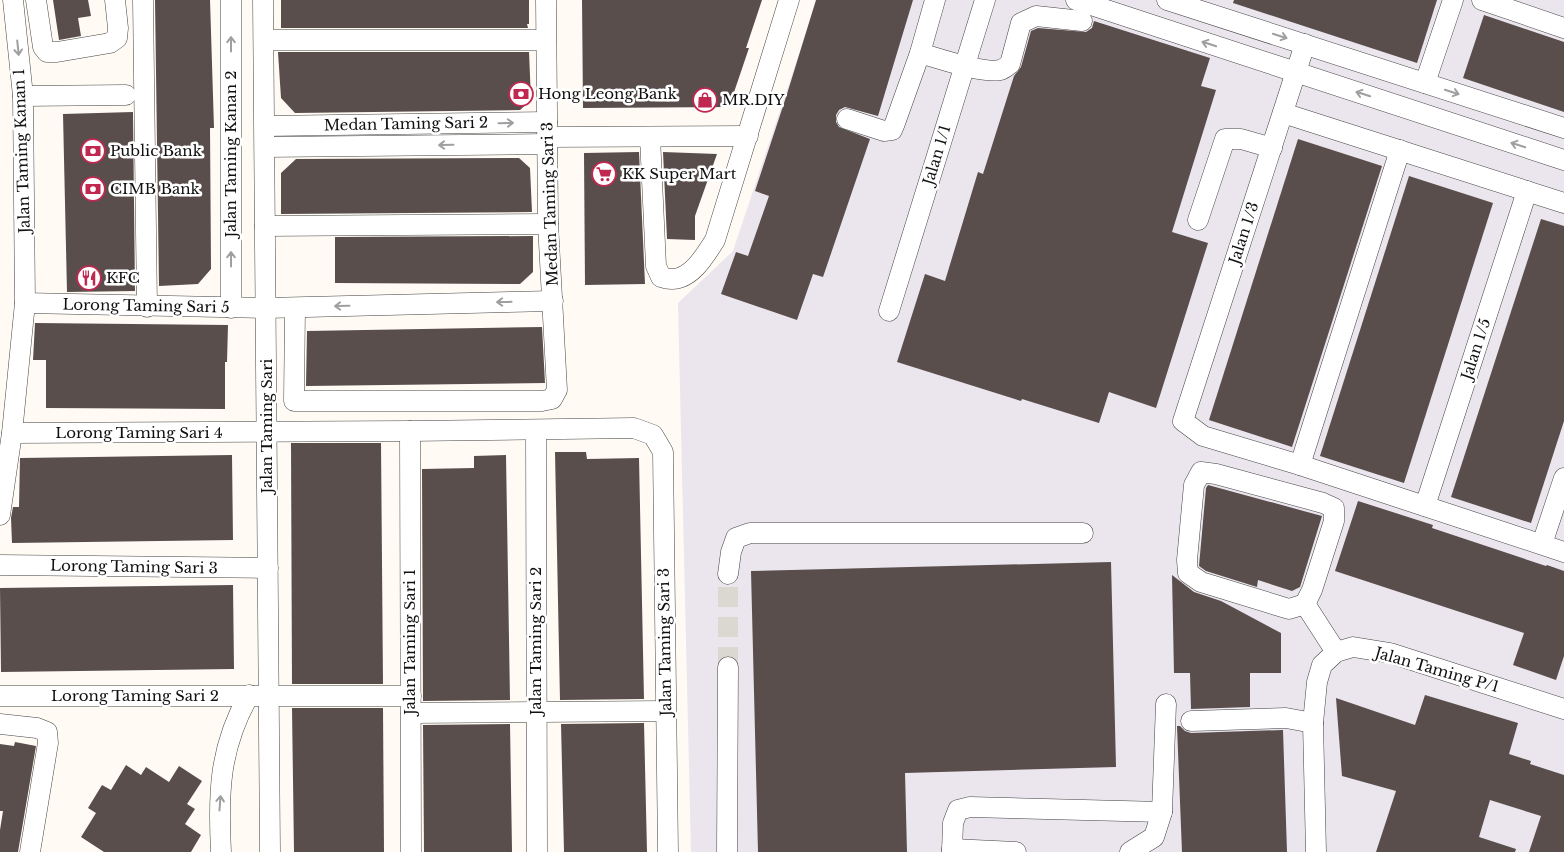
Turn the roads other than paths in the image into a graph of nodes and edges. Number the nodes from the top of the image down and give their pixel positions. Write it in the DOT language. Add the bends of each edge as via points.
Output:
graph roads {
  1 [pos="13,0"];
  2 [pos="36,0"];
  3 [pos="115,0"];
  4 [pos="143,0"];
  5 [pos="231,0"];
  6 [pos="264,0"];
  7 [pos="546,0"];
  8 [pos="790,0"];
  9 [pos="935,0"];
  10 [pos="985,0"];
  11 [pos="1076,0"];
  12 [pos="1167,0"];
  13 [pos="1453,0"];
  14 [pos="1482,0"];
  15 [pos="1082,21"];
  16 [pos="1564,28"];
  17 [pos="264,40"];
  18 [pos="546,40"];
  19 [pos="1305,44"];
  20 [pos="920,53"];
  21 [pos="965,66"];
  22 [pos="1296,72"];
  23 [pos="1425,83"];
  24 [pos="23,96"];
  25 [pos="126,96"];
  26 [pos="1283,113"];
  27 [pos="847,119"];
  28 [pos="264,126"];
  29 [pos="1564,128"];
  30 [pos="547,135"];
  31 [pos="748,136"];
  32 [pos="650,137"];
  33 [pos="265,147"];
  34 [pos="1272,148"];
  35 [pos="1400,150"];
  36 [pos="1564,160"];
  37 [pos="1528,191"];
  38 [pos="1564,203"];
  39 [pos="1198,220"];
  40 [pos="548,224"];
  41 [pos="265,226"];
  42 [pos="553,301"];
  43 [pos="25,303"];
  44 [pos="146,306"];
  45 [pos="231,308"];
  46 [pos="266,308"];
  47 [pos="295,308"];
  48 [pos="889,310"];
  49 [pos="536,430"];
  50 [pos="410,431"];
  51 [pos="267,432"];
  52 [pos="12,433"];
  53 [pos="653,435"];
  54 [pos="1300,465"];
  55 [pos="1564,478"];
  56 [pos="1425,506"];
  57 [pos="0,515"];
  58 [pos="1083,533"];
  59 [pos="1542,544"];
  60 [pos="1564,552"];
  61 [pos="0,566"];
  62 [pos="268,568"];
  63 [pos="728,574"];
  64 [pos="1305,604"];
  65 [pos="1336,652"];
  66 [pos="728,667"];
  67 [pos="269,695"];
  68 [pos="0,696"];
  69 [pos="248,696"];
  70 [pos="1166,704"];
  71 [pos="411,705"];
  72 [pos="1564,709"];
  73 [pos="666,711"];
  74 [pos="537,712"];
  75 [pos="1190,721"];
  76 [pos="1313,723"];
  77 [pos="0,724"];
  78 [pos="1162,812"];
  79 [pos="952,851"];
  80 [pos="30,852"];
  81 [pos="221,852"];
  82 [pos="270,852"];
  83 [pos="411,852"];
  84 [pos="537,852"];
  85 [pos="668,852"];
  86 [pos="727,852"];
  87 [pos="1016,852"];
  88 [pos="1130,852"];
  89 [pos="1316,852"];
  1 -- 24 [label="street, Jalan Taming Kanan 1, one-way"];
  2 -- 3 [label="street" via="43,47 47,52 110,43 117,38"];
  4 -- 44 [label="street"];
  45 -- 5 [label="street, Jalan Taming Kanan 2, one-way"];
  6 -- 17 [label="street, Jalan Taming Sari"];
  7 -- 18 [label="street, Medan Taming Sari 3"];
  8 -- 31 [label="street"];
  9 -- 20 [label="street"];
  10 -- 21 [label="street, Jalan 1/1"];
  22 -- 11 [label="street, one-way"];
  12 -- 19 [label="street, one-way"];
  13 -- 23 [label="street"];
  14 -- 16 [label="street"];
  15 -- 21 [label="street" via="1036,16 1022,23 1010,64 1001,70"];
  17 -- 18 [label="street"];
  17 -- 28 [label="street, Jalan Taming Sari"];
  18 -- 30 [label="street, Medan Taming Sari 3"];
  19 -- 22 [label="street, Jalan 1/3"];
  19 -- 23 [label="street"];
  20 -- 21 [label="street"];
  20 -- 27 [label="street" via="892,130 884,131"];
  21 -- 48 [label="street, Jalan 1/1"];
  22 -- 26 [label="street, Jalan 1/3"];
  36 -- 22 [label="street, one-way"];
  23 -- 29 [label="street, one-way"];
  24 -- 25 [label="street"];
  24 -- 43 [label="street, Jalan Taming Kanan 1"];
  26 -- 34 [label="street, Jalan 1/3"];
  26 -- 35 [label="street"];
  28 -- 30 [label="street, Medan Taming Sari 2, one-way"];
  28 -- 33 [label="street, Jalan Taming Sari"];
  30 -- 32 [label="street"];
  30 -- 33 [label="street, Medan Taming Sari 2, one-way"];
  30 -- 40 [label="street, Medan Taming Sari 3"];
  31 -- 32 [label="street"];
  31 -- 32 [label="street" via="715,240 699,263 685,276 674,279 660,277 656,266"];
  33 -- 41 [label="street, Jalan Taming Sari"];
  34 -- 39 [label="street" via="1224,138"];
  34 -- 54 [label="street, Jalan 1/3" via="1183,421 1203,436"];
  35 -- 37 [label="street"];
  35 -- 54 [label="street"];
  37 -- 38 [label="street"];
  37 -- 56 [label="street, Jalan 1/5"];
  40 -- 41 [label="street"];
  40 -- 42 [label="street, Medan Taming Sari 3"];
  41 -- 46 [label="street, Jalan Taming Sari"];
  42 -- 47 [label="street, Medan Taming Sari 3, one-way"];
  42 -- 47 [label="street" via="557,390 552,399 542,401 294,401"];
  43 -- 44 [label="street, Lorong Taming Sari 5"];
  43 -- 52 [label="street, Jalan Taming Kanan 1"];
  44 -- 45 [label="street, Lorong Taming Sari 5"];
  45 -- 46 [label="street, Lorong Taming Sari 5"];
  46 -- 47 [label="street, Medan Taming Sari 3"];
  46 -- 51 [label="street, Jalan Taming Sari"];
  49 -- 50 [label="street, Lorong Taming Sari 4"];
  49 -- 53 [label="street, Lorong Taming Sari 4" via="634,428"];
  49 -- 74 [label="street, Jalan Taming Sari 2"];
  50 -- 51 [label="street, Lorong Taming Sari 4"];
  50 -- 71 [label="street, Jalan Taming Sari 1"];
  51 -- 52 [label="street, Lorong Taming Sari 4"];
  51 -- 62 [label="street, Jalan Taming Sari"];
  52 -- 57 [label="street, Jalan Taming Kanan 1"];
  53 -- 73 [label="street, Jalan Taming Sari 3" via="663,452"];
  54 -- 56 [label="street"];
  55 -- 59 [label="street"];
  56 -- 59 [label="street"];
  58 -- 63 [label="street" via="750,533 736,538"];
  59 -- 60 [label="street"];
  61 -- 62 [label="street, Lorong Taming Sari 3"];
  62 -- 67 [label="street, Jalan Taming Sari"];
  64 -- 64 [label="street" via="1289,610 1201,582 1188,574 1194,485 1201,472 1323,502 1334,508 1334,521"];
  64 -- 65 [label="street"];
  65 -- 72 [label="street, Jalan Taming P/1" via="1353,647 1390,654"];
  65 -- 76 [label="street" via="1322,665 1316,682"];
  66 -- 86 [label="street"];
  67 -- 69 [label="street, Lorong Taming Sari 2"];
  67 -- 71 [label="street, Lorong Taming Sari 2"];
  67 -- 82 [label="street, Jalan Taming Sari"];
  68 -- 69 [label="street, Lorong Taming Sari 2"];
  81 -- 69 [label="street, one-way" via="219,807 225,753 238,714"];
  70 -- 78 [label="street"];
  71 -- 74 [label="street, Lorong Taming Sari 2"];
  71 -- 83 [label="street, Jalan Taming Sari 1"];
  73 -- 74 [label="street, Lorong Taming Sari 2"];
  73 -- 85 [label="street, Jalan Taming Sari 3"];
  74 -- 84 [label="street, Jalan Taming Sari 2"];
  75 -- 76 [label="street" via="1286,718"];
  76 -- 89 [label="street"];
  77 -- 80 [label="street" via="47,732 48,743"];
  78 -- 79 [label="street" via="970,807 958,810 953,823"];
  78 -- 88 [label="street" via="1154,836"];
  79 -- 87 [label="street"];
}
